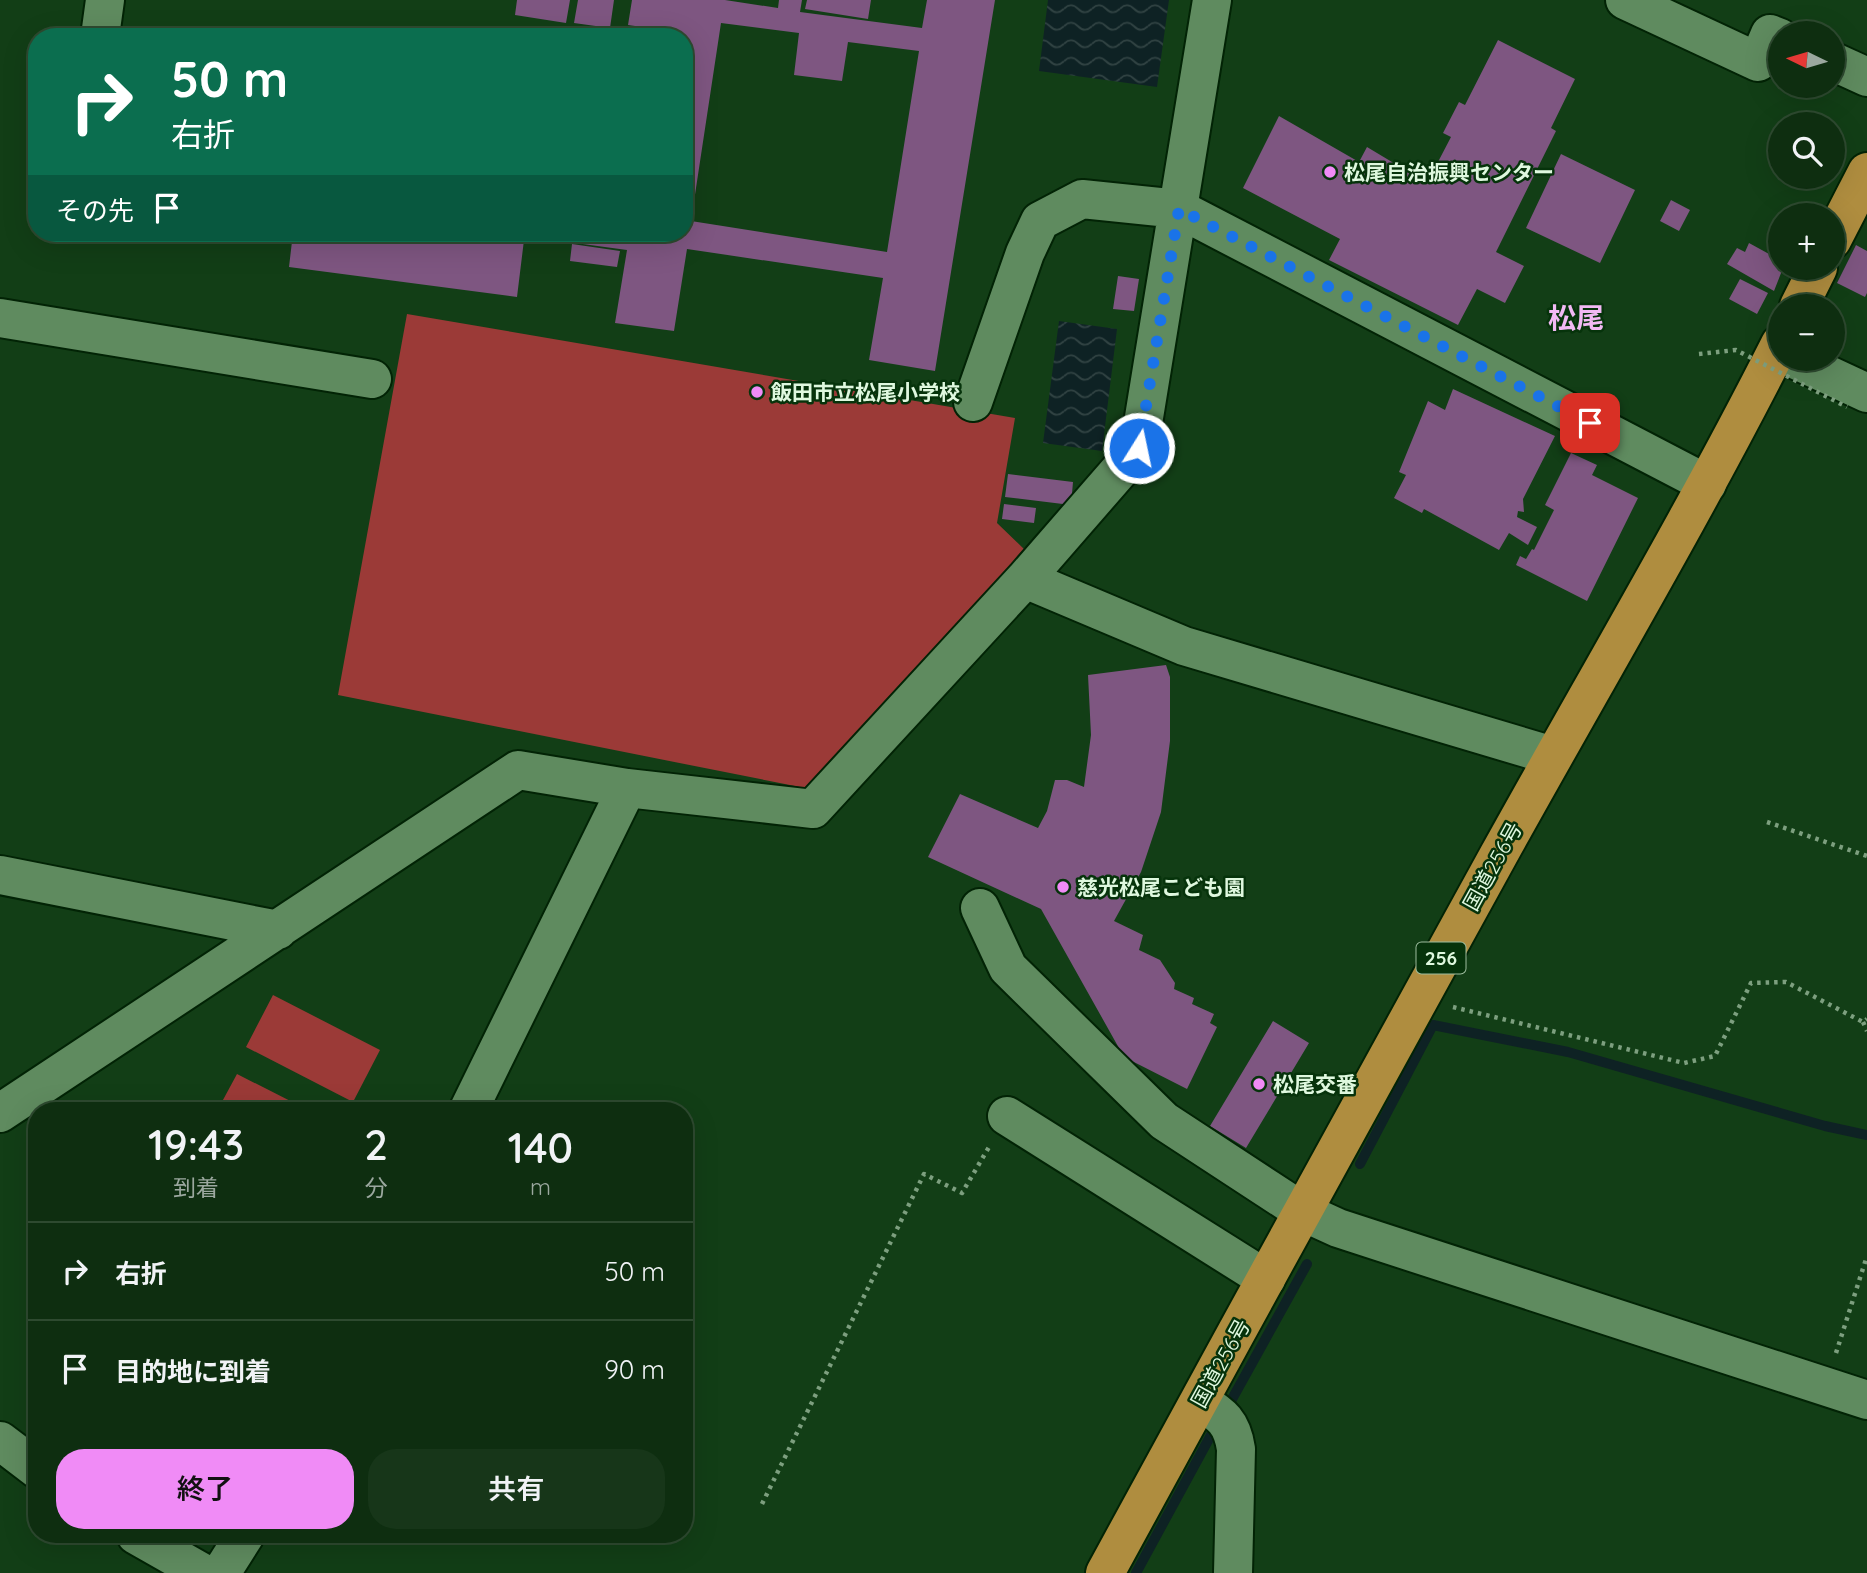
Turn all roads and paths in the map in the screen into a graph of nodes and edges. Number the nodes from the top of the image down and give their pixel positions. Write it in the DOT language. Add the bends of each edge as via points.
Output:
graph roads {
  1 [pos="1212,0"];
  2 [pos="1625,0"];
  3 [pos="1768,39"];
  4 [pos="1845,67"];
  5 [pos="1867,77"];
  6 [pos="1867,172"];
  7 [pos="1179,209"];
  8 [pos="1845,215"];
  9 [pos="0,318"];
  10 [pos="1699,354"];
  11 [pos="1771,371"];
  12 [pos="1813,371"];
  13 [pos="372,379"];
  14 [pos="1857,400"];
  15 [pos="973,402"];
  16 [pos="1706,484"];
  17 [pos="1025,579"];
  18 [pos="1553,756"];
  19 [pos="627,788"];
  20 [pos="1767,822"];
  21 [pos="1867,856"];
  22 [pos="0,875"];
  23 [pos="980,908"];
  24 [pos="278,930"];
  25 [pos="1418,999"];
  26 [pos="1865,1020"];
  27 [pos="1867,1031"];
  28 [pos="472,1102"];
  29 [pos="0,1112"];
  30 [pos="1007,1116"];
  31 [pos="1303,1212"];
  32 [pos="1867,1256"];
  33 [pos="1266,1279"];
  34 [pos="1826,1387"];
  35 [pos="1867,1400"];
  36 [pos="1199,1401"];
  37 [pos="0,1441"];
  38 [pos="28,1462"];
  39 [pos="762,1504"];
  40 [pos="150,1543"];
  41 [pos="240,1543"];
  42 [pos="203,1573"];
  43 [pos="221,1573"];
  44 [pos="1105,1573"];
  45 [pos="1233,1573"];
  1 -- 7 [label="street"];
  2 -- 3 [label="street" via="1758,62"];
  4 -- 5 [label="street"];
  6 -- 8 [label="highway"];
  7 -- 15 [label="street" via="1082,199 1040,221"];
  7 -- 16 [label="street"];
  7 -- 17 [label="street" via="1139,448"];
  9 -- 13 [label="street"];
  10 -- 14 [label="path, bridge" via="1737,350"];
  11 -- 16 [label="highway, 国道256号 / 256"];
  12 -- 14 [label="street"];
  16 -- 18 [label="highway, 国道256号 / 256"];
  17 -- 18 [label="street" via="1184,646"];
  17 -- 19 [label="street" via="813,809"];
  18 -- 25 [label="highway, 国道256号 / 256"];
  19 -- 24 [label="street" via="518,770"];
  19 -- 28 [label="street"];
  20 -- 21 [label="path"];
  22 -- 24 [label="street"];
  23 -- 31 [label="street" via="1008,968 1164,1121"];
  24 -- 29 [label="street"];
  25 -- 26 [label="path" via="1684,1063 1715,1056 1751,984 1786,982"];
  25 -- 31 [label="highway, 国道256号 / 256"];
  26 -- 27 [label="path"];
  30 -- 33 [label="street"];
  30 -- 39 [label="path" via="962,1193 924,1174"];
  31 -- 33 [label="highway, 国道256号 / 256"];
  31 -- 34 [label="street" via="1338,1228"];
  32 -- 34 [label="path"];
  33 -- 36 [label="highway, 国道256号 / 256"];
  34 -- 35 [label="street"];
  36 -- 44 [label="highway, 国道256号 / 256"];
  36 -- 45 [label="street" via="1228,1422 1234,1435"];
  37 -- 38 [label="street"];
  40 -- 42 [label="street"];
  41 -- 43 [label="street"];
}
